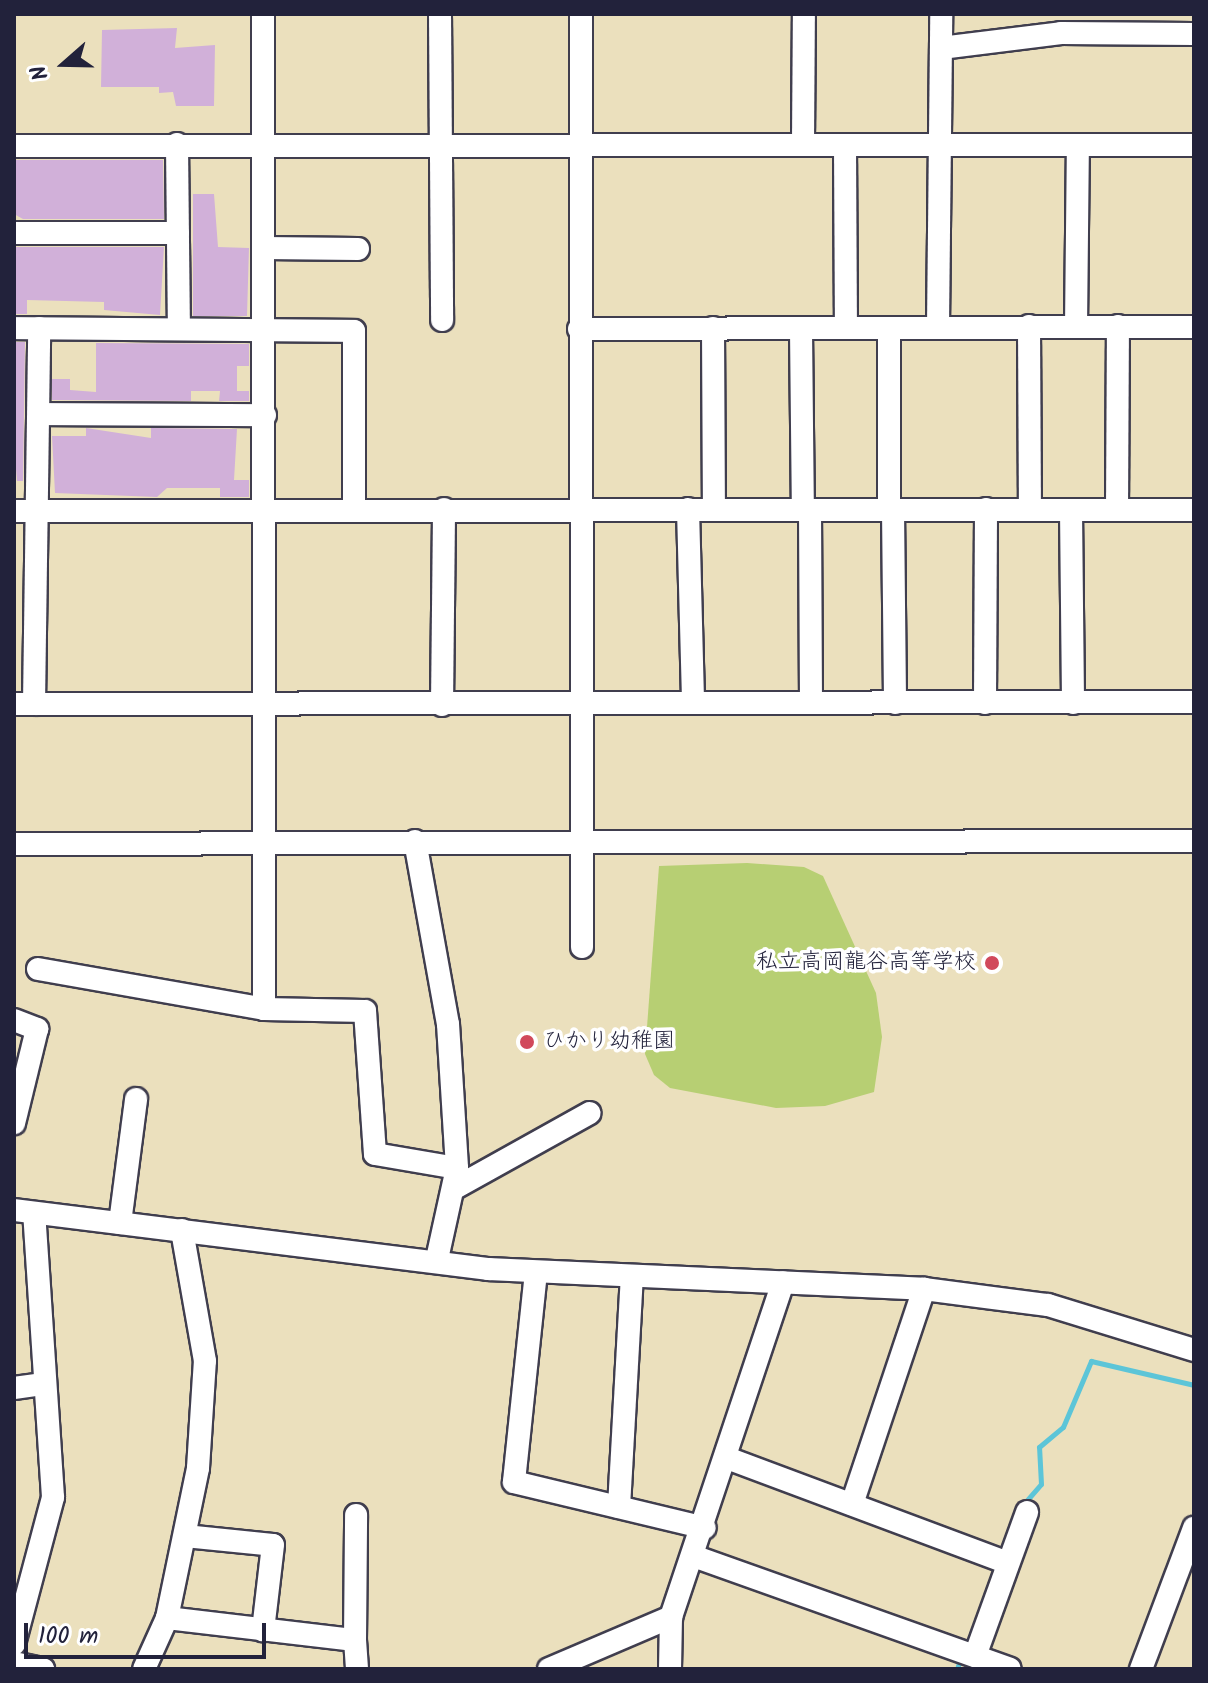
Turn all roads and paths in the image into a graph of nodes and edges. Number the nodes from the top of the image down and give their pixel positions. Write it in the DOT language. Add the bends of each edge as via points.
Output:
graph roads {
  1 [pos="263,14"];
  2 [pos="440,14"];
  3 [pos="581,14"];
  4 [pos="804,14"];
  5 [pos="941,14"];
  6 [pos="1194,34"];
  7 [pos="941,48"];
  8 [pos="803,143"];
  9 [pos="177,144"];
  10 [pos="443,144"];
  11 [pos="940,144"];
  12 [pos="580,145"];
  13 [pos="845,145"];
  14 [pos="1078,145"];
  15 [pos="1194,145"];
  16 [pos="14,146"];
  17 [pos="262,146"];
  18 [pos="14,233"];
  19 [pos="178,233"];
  20 [pos="264,248"];
  21 [pos="358,249"];
  22 [pos="442,320"];
  23 [pos="179,326"];
  24 [pos="938,326"];
  25 [pos="1029,326"];
  26 [pos="1118,326"];
  27 [pos="846,327"];
  28 [pos="1076,327"];
  29 [pos="1194,327"];
  30 [pos="14,328"];
  31 [pos="39,328"];
  32 [pos="265,328"];
  33 [pos="713,328"];
  34 [pos="579,329"];
  35 [pos="889,329"];
  36 [pos="801,330"];
  37 [pos="40,414"];
  38 [pos="265,415"];
  39 [pos="714,509"];
  40 [pos="354,510"];
  41 [pos="1030,510"];
  42 [pos="1071,510"];
  43 [pos="1117,510"];
  44 [pos="1194,510"];
  45 [pos="14,511"];
  46 [pos="892,514"];
  47 [pos="444,516"];
  48 [pos="808,516"];
  49 [pos="986,516"];
  50 [pos="581,517"];
  51 [pos="688,517"];
  52 [pos="37,518"];
  53 [pos="265,518"];
  54 [pos="1194,702"];
  55 [pos="693,703"];
  56 [pos="811,703"];
  57 [pos="895,703"];
  58 [pos="985,703"];
  59 [pos="1073,703"];
  60 [pos="24,704"];
  61 [pos="264,705"];
  62 [pos="442,705"];
  63 [pos="583,705"];
  64 [pos="415,841"];
  65 [pos="1194,841"];
  66 [pos="265,843"];
  67 [pos="583,843"];
  68 [pos="14,844"];
  69 [pos="582,947"];
  70 [pos="38,969"];
  71 [pos="264,1009"];
  72 [pos="14,1020"];
  73 [pos="136,1099"];
  74 [pos="590,1113"];
  75 [pos="15,1128"];
  76 [pos="456,1178"];
  77 [pos="24,1212"];
  78 [pos="120,1223"];
  79 [pos="182,1230"];
  80 [pos="437,1259"];
  81 [pos="536,1272"];
  82 [pos="632,1276"];
  83 [pos="783,1282"];
  84 [pos="924,1289"];
  85 [pos="1194,1350"];
  86 [pos="44,1384"];
  87 [pos="14,1388"];
  88 [pos="727,1458"];
  89 [pos="852,1504"];
  90 [pos="619,1507"];
  91 [pos="1027,1512"];
  92 [pos="356,1515"];
  93 [pos="705,1528"];
  94 [pos="1194,1528"];
  95 [pos="185,1536"];
  96 [pos="696,1557"];
  97 [pos="1008,1563"];
  98 [pos="671,1617"];
  99 [pos="167,1618"];
  100 [pos="263,1630"];
  101 [pos="355,1640"];
  102 [pos="14,1644"];
  103 [pos="975,1656"];
  104 [pos="950,1661"];
  105 [pos="14,1663"];
  106 [pos="43,1669"];
  107 [pos="144,1669"];
  108 [pos="357,1669"];
  109 [pos="549,1669"];
  110 [pos="670,1669"];
  111 [pos="1010,1669"];
  112 [pos="1141,1669"];
  1 -- 17 [label="street"];
  2 -- 10 [label="street"];
  3 -- 12 [label="street"];
  4 -- 8 [label="street"];
  5 -- 7 [label="street"];
  6 -- 7 [label="street" via="1061,33"];
  7 -- 11 [label="street"];
  8 -- 12 [label="street"];
  8 -- 13 [label="street"];
  9 -- 16 [label="street"];
  9 -- 17 [label="street"];
  9 -- 19 [label="street"];
  10 -- 12 [label="street"];
  10 -- 17 [label="street"];
  10 -- 22 [label="street"];
  11 -- 13 [label="street"];
  11 -- 14 [label="street"];
  11 -- 24 [label="street"];
  12 -- 34 [label="street"];
  13 -- 27 [label="street"];
  14 -- 15 [label="street"];
  14 -- 28 [label="street"];
  17 -- 20 [label="street"];
  18 -- 19 [label="street"];
  19 -- 23 [label="street"];
  20 -- 21 [label="street"];
  20 -- 32 [label="street"];
  23 -- 31 [label="street"];
  23 -- 32 [label="street"];
  24 -- 25 [label="street"];
  24 -- 35 [label="street"];
  25 -- 28 [label="street"];
  25 -- 41 [label="street"];
  26 -- 28 [label="street"];
  26 -- 29 [label="street"];
  26 -- 43 [label="street"];
  27 -- 35 [label="street"];
  27 -- 36 [label="street"];
  30 -- 31 [label="street"];
  31 -- 37 [label="street"];
  32 -- 38 [label="street"];
  32 -- 40 [label="street" via="354,331"];
  33 -- 34 [label="street"];
  33 -- 36 [label="street"];
  33 -- 39 [label="street"];
  34 -- 50 [label="street"];
  35 -- 46 [label="street"];
  36 -- 48 [label="street"];
  37 -- 38 [label="street"];
  37 -- 52 [label="street"];
  38 -- 53 [label="street"];
  39 -- 48 [label="street"];
  39 -- 51 [label="street"];
  40 -- 47 [label="street"];
  40 -- 53 [label="street"];
  41 -- 42 [label="street"];
  41 -- 49 [label="street"];
  42 -- 43 [label="street"];
  42 -- 59 [label="street"];
  43 -- 44 [label="street"];
  45 -- 52 [label="street"];
  46 -- 48 [label="street"];
  46 -- 49 [label="street"];
  46 -- 57 [label="street"];
  47 -- 50 [label="street"];
  47 -- 62 [label="street"];
  48 -- 56 [label="street"];
  49 -- 58 [label="street"];
  50 -- 51 [label="street"];
  50 -- 63 [label="street"];
  51 -- 55 [label="street"];
  52 -- 53 [label="street"];
  52 -- 60 [label="street"];
  53 -- 61 [label="street"];
  54 -- 59 [label="street"];
  55 -- 56 [label="street"];
  55 -- 63 [label="street"];
  56 -- 57 [label="street"];
  57 -- 58 [label="street"];
  58 -- 59 [label="street"];
  60 -- 61 [label="street"];
  61 -- 62 [label="street"];
  61 -- 66 [label="street"];
  62 -- 63 [label="street"];
  63 -- 67 [label="street"];
  64 -- 66 [label="street"];
  64 -- 67 [label="street"];
  64 -- 76 [label="street" via="448,1024"];
  65 -- 67 [label="street"];
  66 -- 68 [label="street"];
  66 -- 71 [label="street"];
  67 -- 69 [label="street"];
  70 -- 71 [label="street"];
  71 -- 76 [label="street" via="365,1011 375,1154"];
  72 -- 75 [label="street" via="37,1029"];
  73 -- 78 [label="street"];
  74 -- 76 [label="street"];
  76 -- 80 [label="street"];
  77 -- 78 [label="street"];
  77 -- 86 [label="street"];
  78 -- 79 [label="street"];
  79 -- 80 [label="street"];
  79 -- 95 [label="street" via="205,1361"];
  80 -- 81 [label="street"];
  81 -- 82 [label="street"];
  81 -- 90 [label="street" via="514,1482"];
  82 -- 83 [label="street"];
  82 -- 90 [label="street"];
  83 -- 84 [label="street"];
  83 -- 88 [label="street"];
  84 -- 85 [label="street" via="1048,1305"];
  84 -- 89 [label="street"];
  86 -- 87 [label="street"];
  86 -- 102 [label="street" via="53,1497"];
  88 -- 89 [label="street"];
  88 -- 93 [label="street"];
  89 -- 97 [label="street"];
  90 -- 93 [label="street"];
  91 -- 97 [label="street"];
  92 -- 101 [label="street"];
  93 -- 96 [label="street"];
  94 -- 112 [label="street"];
  95 -- 99 [label="street"];
  95 -- 100 [label="street" via="273,1545"];
  96 -- 98 [label="street"];
  96 -- 104 [label="street"];
  97 -- 103 [label="street"];
  98 -- 109 [label="street"];
  98 -- 110 [label="street"];
  99 -- 100 [label="street"];
  99 -- 107 [label="street"];
  100 -- 101 [label="street"];
  101 -- 108 [label="street"];
  103 -- 104 [label="street"];
  103 -- 111 [label="street"];
  105 -- 106 [label="street"];
}
